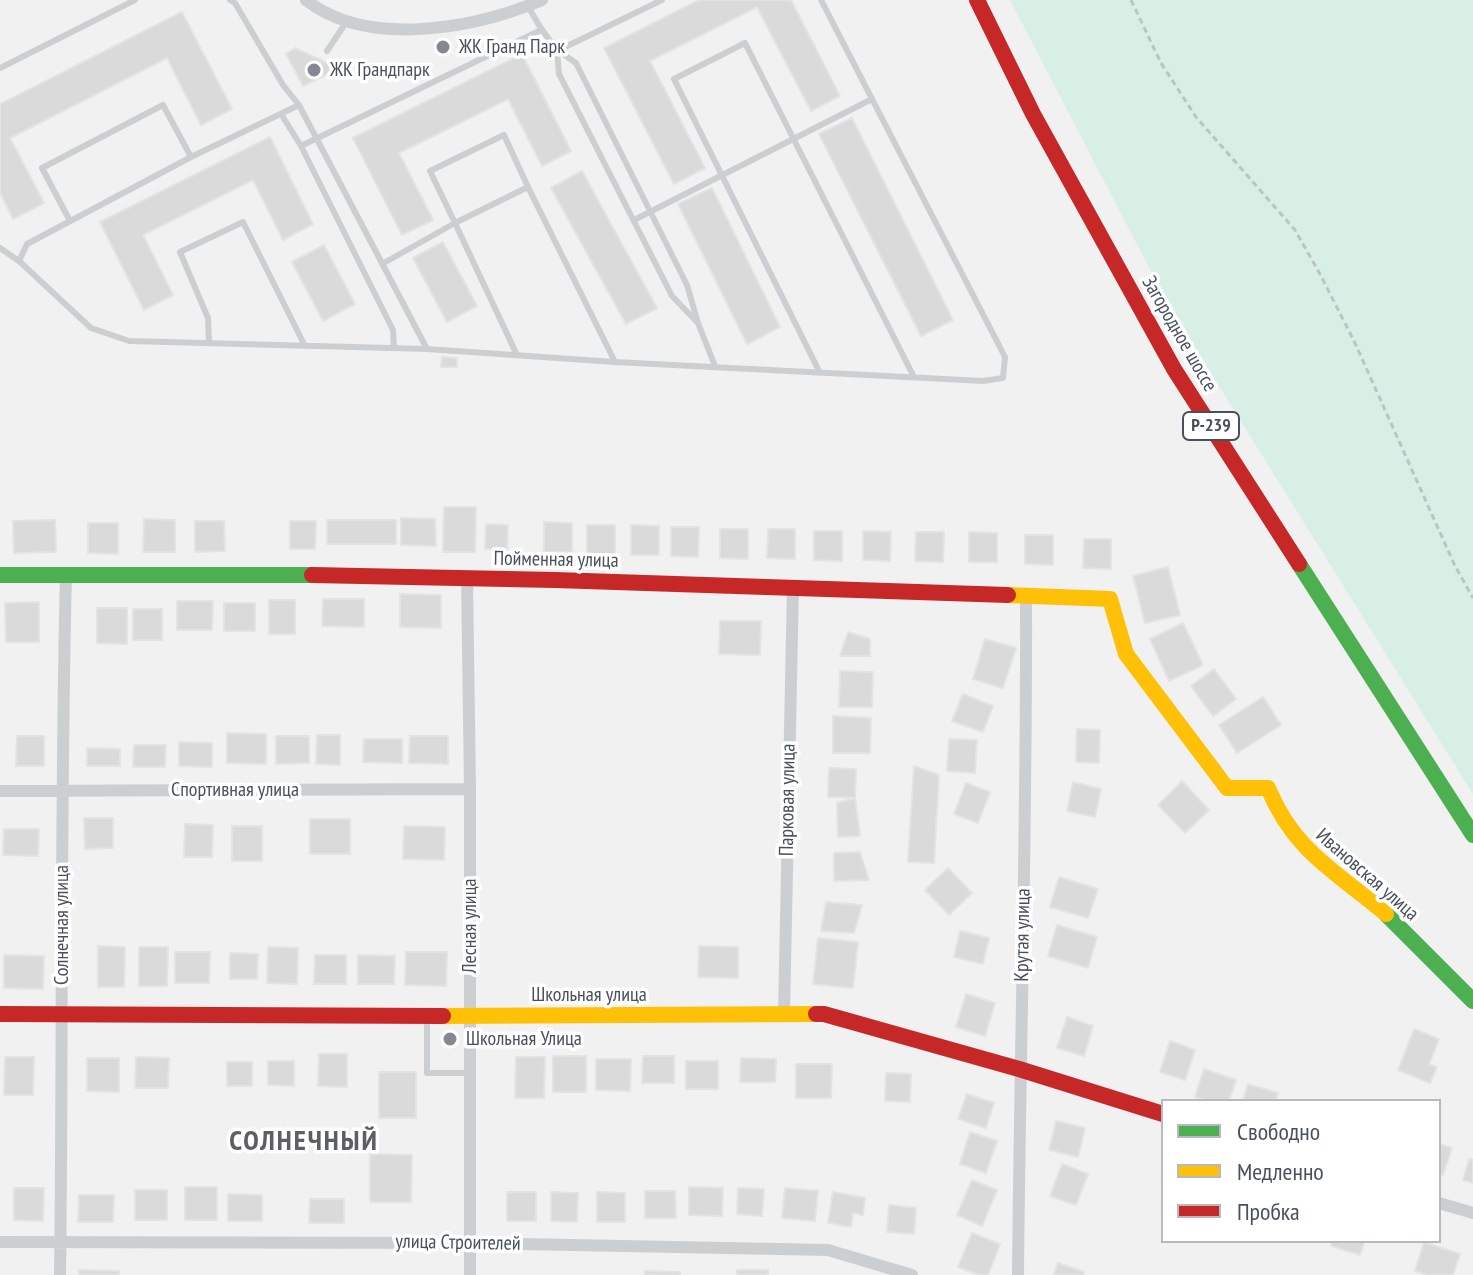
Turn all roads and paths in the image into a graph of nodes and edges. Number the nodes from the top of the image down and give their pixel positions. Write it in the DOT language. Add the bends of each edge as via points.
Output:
graph roads {
  1 [pos="135,0"];
  2 [pos="230,0"];
  3 [pos="306,0"];
  4 [pos="542,0"];
  5 [pos="662,0"];
  6 [pos="821,0"];
  7 [pos="977,0"];
  8 [pos="1131,0"];
  9 [pos="528,6"];
  10 [pos="347,21"];
  11 [pos="541,30"];
  12 [pos="327,51"];
  13 [pos="557,51"];
  14 [pos="0,68"];
  15 [pos="872,99"];
  16 [pos="299,105"];
  17 [pos="281,114"];
  18 [pos="318,139"];
  19 [pos="794,139"];
  20 [pos="301,146"];
  21 [pos="191,157"];
  22 [pos="723,175"];
  23 [pos="528,187"];
  24 [pos="650,213"];
  25 [pos="634,220"];
  26 [pos="70,221"];
  27 [pos="455,223"];
  28 [pos="0,248"];
  29 [pos="19,261"];
  30 [pos="382,264"];
  31 [pos="698,323"];
  32 [pos="209,342"];
  33 [pos="304,344"];
  34 [pos="394,348"];
  35 [pos="427,349"];
  36 [pos="517,355"];
  37 [pos="615,362"];
  38 [pos="715,366"];
  39 [pos="819,371"];
  40 [pos="914,377"];
  41 [pos="66,574"];
  42 [pos="0,575"];
  43 [pos="467,578"];
  44 [pos="793,586"];
  45 [pos="1026,596"];
  46 [pos="1473,598"];
  47 [pos="1110,599"];
  48 [pos="470,789"];
  49 [pos="0,791"];
  50 [pos="61,791"];
  51 [pos="1473,835"];
  52 [pos="1473,1001"];
  53 [pos="63,1013"];
  54 [pos="0,1014"];
  55 [pos="784,1014"];
  56 [pos="470,1015"];
  57 [pos="427,1016"];
  58 [pos="1019,1069"];
  59 [pos="470,1073"];
  60 [pos="1161,1113"];
  61 [pos="1441,1204"];
  62 [pos="1473,1213"];
  63 [pos="61,1241"];
  64 [pos="0,1242"];
  65 [pos="470,1243"];
  66 [pos="60,1275"];
  67 [pos="470,1275"];
  68 [pos="912,1275"];
  69 [pos="1018,1275"];
  1 -- 14 [label="lane"];
  2 -- 16 [label="lane"];
  3 -- 10 [label="street"];
  4 -- 9 [label="street"];
  5 -- 13 [label="lane"];
  6 -- 15 [label="lane"];
  7 -- 51 [label="main road, Загородное шоссе / Р-239" via="1033,114 1174,369"];
  8 -- 46 [label="path" via="1161,63 1196,117 1295,230 1355,343"];
  9 -- 10 [label="street" via="416,30"];
  9 -- 11 [label="lane"];
  10 -- 12 [label="lane"];
  11 -- 13 [label="lane"];
  11 -- 18 [label="lane"];
  13 -- 24 [label="lane" via="576,63"];
  13 -- 25 [label="lane" via="559,74"];
  15 -- 19 [label="lane"];
  15 -- 40 [label="lane" via="1005,357 1003,378"];
  16 -- 17 [label="lane"];
  16 -- 18 [label="lane"];
  17 -- 20 [label="lane"];
  17 -- 21 [label="lane"];
  18 -- 20 [label="lane"];
  18 -- 30 [label="lane"];
  19 -- 22 [label="lane"];
  19 -- 22 [label="lane" via="745,43 674,79"];
  19 -- 40 [label="lane"];
  20 -- 34 [label="lane" via="393,330"];
  21 -- 26 [label="lane"];
  21 -- 26 [label="lane" via="163,105 42,168"];
  22 -- 24 [label="lane"];
  22 -- 39 [label="lane"];
  23 -- 27 [label="lane"];
  23 -- 27 [label="lane" via="504,135 430,171"];
  23 -- 37 [label="lane"];
  24 -- 25 [label="lane"];
  24 -- 31 [label="lane" via="687,285"];
  25 -- 31 [label="lane" via="672,296"];
  26 -- 29 [label="lane" via="27,244"];
  27 -- 30 [label="lane"];
  27 -- 36 [label="lane"];
  28 -- 29 [label="lane"];
  29 -- 32 [label="lane" via="91,328 129,341"];
  30 -- 35 [label="lane"];
  31 -- 38 [label="lane"];
  32 -- 33 [label="lane"];
  32 -- 33 [label="lane" via="208,318 180,252 243,222"];
  33 -- 34 [label="lane"];
  34 -- 35 [label="lane"];
  35 -- 36 [label="lane"];
  36 -- 37 [label="lane"];
  37 -- 38 [label="lane"];
  38 -- 39 [label="lane"];
  39 -- 40 [label="lane"];
  41 -- 42 [label="main road, Пойменная улица"];
  41 -- 43 [label="main road, Пойменная улица"];
  41 -- 50 [label="street, Солнечная улица"];
  43 -- 44 [label="main road, Пойменная улица"];
  43 -- 48 [label="street, Лесная улица"];
  44 -- 45 [label="main road, Пойменная улица"];
  44 -- 55 [label="street, Парковая улица"];
  45 -- 47 [label="main road, Пойменная улица"];
  45 -- 58 [label="street, Крутая улица"];
  47 -- 52 [label="main road, Ивановская улица" via="1126,654 1227,788 1268,788 1275,810 1306,853 1377,906"];
  48 -- 50 [label="street, Спортивная улица"];
  48 -- 56 [label="street, Лесная улица"];
  49 -- 50 [label="street, Спортивная улица"];
  50 -- 53 [label="street, Солнечная улица"];
  53 -- 54 [label="main road, Школьная улица"];
  53 -- 57 [label="main road, Школьная улица"];
  53 -- 63 [label="street, Солнечная улица"];
  55 -- 56 [label="main road, Школьная улица"];
  55 -- 58 [label="main road, Школьная улица" via="824,1014"];
  56 -- 57 [label="main road, Школьная улица"];
  56 -- 59 [label="street, Лесная улица"];
  57 -- 59 [label="lane" via="427,1073"];
  58 -- 60 [label="main road, Школьная улица"];
  58 -- 69 [label="street, Крутая улица"];
  59 -- 65 [label="street, Лесная улица"];
  61 -- 62 [label="street"];
  63 -- 64 [label="street, улица Строителей"];
  63 -- 65 [label="street, улица Строителей"];
  63 -- 66 [label="street, Солнечная улица"];
  65 -- 67 [label="street, Лесная улица"];
  65 -- 68 [label="street, улица Строителей" via="828,1250"];
}
